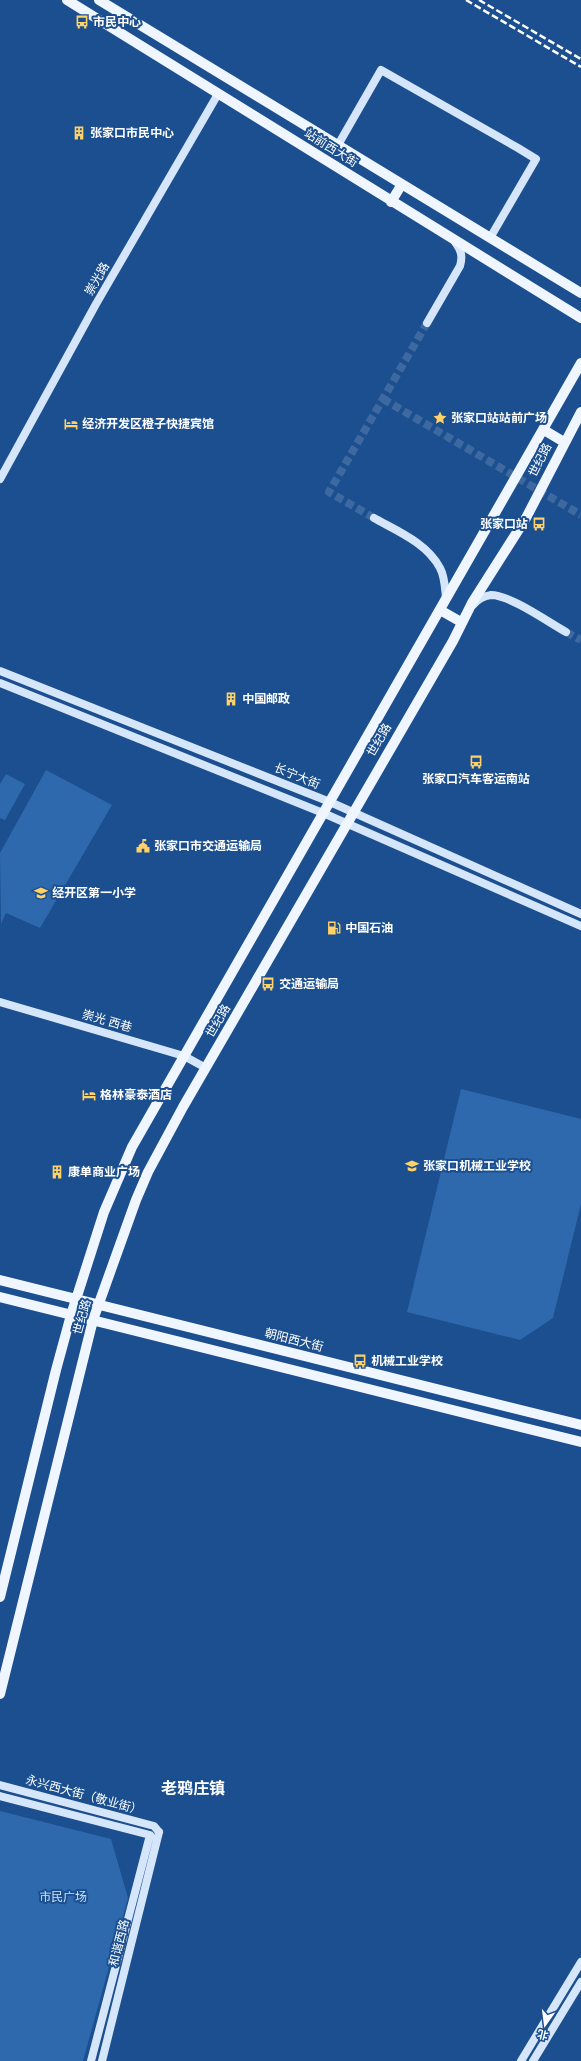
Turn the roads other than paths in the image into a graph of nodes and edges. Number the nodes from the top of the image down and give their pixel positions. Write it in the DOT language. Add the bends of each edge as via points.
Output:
graph roads {
  1 [pos="67,0"];
  2 [pos="99,0"];
  3 [pos="218,94"];
  4 [pos="338,145"];
  5 [pos="402,184"];
  6 [pos="391,202"];
  7 [pos="490,238"];
  8 [pos="454,240"];
  9 [pos="581,293"];
  10 [pos="581,318"];
  11 [pos="427,324"];
  12 [pos="581,363"];
  13 [pos="581,412"];
  14 [pos="544,430"];
  15 [pos="564,442"];
  16 [pos="0,479"];
  17 [pos="374,518"];
  18 [pos="446,598"];
  19 [pos="440,610"];
  20 [pos="468,611"];
  21 [pos="461,622"];
  22 [pos="566,632"];
  23 [pos="0,672"];
  24 [pos="0,683"];
  25 [pos="330,802"];
  26 [pos="352,812"];
  27 [pos="323,813"];
  28 [pos="346,823"];
  29 [pos="581,914"];
  30 [pos="581,926"];
  31 [pos="1,1004"];
  32 [pos="184,1056"];
  33 [pos="206,1068"];
  34 [pos="0,1280"];
  35 [pos="0,1297"];
  36 [pos="76,1300"];
  37 [pos="98,1305"];
  38 [pos="71,1315"];
  39 [pos="93,1320"];
  40 [pos="581,1425"];
  41 [pos="581,1442"];
  42 [pos="0,1597"];
  43 [pos="0,1694"];
  44 [pos="0,1785"];
  45 [pos="0,1796"];
  46 [pos="159,1832"];
  47 [pos="150,1836"];
  48 [pos="581,1962"];
  49 [pos="581,1982"];
  50 [pos="91,2061"];
  51 [pos="102,2061"];
  52 [pos="521,2061"];
  53 [pos="533,2061"];
  1 -- 3 [label="main road, 站前西大街"];
  2 -- 4 [label="main road, 站前西大街"];
  3 -- 6 [label="main road, 站前西大街"];
  3 -- 16 [label="street, 崇光路" via="96,304"];
  4 -- 5 [label="main road, 站前西大街"];
  4 -- 7 [label="street" via="381,70 536,159"];
  5 -- 6 [label="main road"];
  5 -- 7 [label="main road, 站前西大街"];
  6 -- 8 [label="main road, 站前西大街"];
  7 -- 9 [label="main road, 站前西大街"];
  8 -- 10 [label="main road, 站前西大街"];
  8 -- 11 [label="street" via="461,250 460,266"];
  12 -- 14 [label="main road, 世纪路"];
  13 -- 15 [label="main road, 世纪路"];
  14 -- 15 [label="main road"];
  14 -- 18 [label="main road, 世纪路"];
  15 -- 20 [label="main road, 世纪路" via="526,518"];
  17 -- 18 [label="street" via="419,544 433,556 441,569"];
  18 -- 19 [label="main road, 世纪路"];
  19 -- 21 [label="main road"];
  19 -- 25 [label="main road, 世纪路"];
  20 -- 21 [label="main road, 世纪路"];
  20 -- 22 [label="street" via="482,598 490,595 505,597"];
  21 -- 26 [label="main road, 世纪路" via="453,641"];
  23 -- 25 [label="street, 长宁大街"];
  24 -- 27 [label="street, 长宁大街"];
  25 -- 26 [label="street, 长宁大街"];
  25 -- 27 [label="main road, 世纪路"];
  26 -- 28 [label="main road, 世纪路"];
  26 -- 29 [label="street, 长宁大街"];
  27 -- 28 [label="street, 长宁大街"];
  27 -- 32 [label="main road, 世纪路"];
  28 -- 30 [label="street, 长宁大街"];
  28 -- 33 [label="main road, 世纪路"];
  31 -- 32 [label="street, 崇光 西巷"];
  32 -- 33 [label="street, 崇光 西巷"];
  32 -- 36 [label="main road, 世纪路" via="121,1171 104,1212"];
  33 -- 37 [label="main road, 世纪路" via="148,1172"];
  34 -- 36 [label="main road, 朝阳西大街"];
  35 -- 38 [label="main road"];
  36 -- 37 [label="main road, 朝阳西大街"];
  36 -- 38 [label="main road, 世纪路"];
  37 -- 39 [label="main road, 世纪路"];
  37 -- 40 [label="main road, 朝阳西大街"];
  38 -- 39 [label="main road"];
  38 -- 42 [label="main road, 世纪路"];
  39 -- 41 [label="main road"];
  39 -- 43 [label="main road, 世纪路"];
  44 -- 46 [label="street, 永兴西大街（敬业街）" via="154,1826"];
  45 -- 47 [label="street, 永兴西大街（敬业街）"];
  46 -- 47 [label="street"];
  46 -- 51 [label="street, 和谐西路"];
  47 -- 50 [label="street, 和谐西路"];
  48 -- 52 [label="street"];
  49 -- 53 [label="street"];
}
